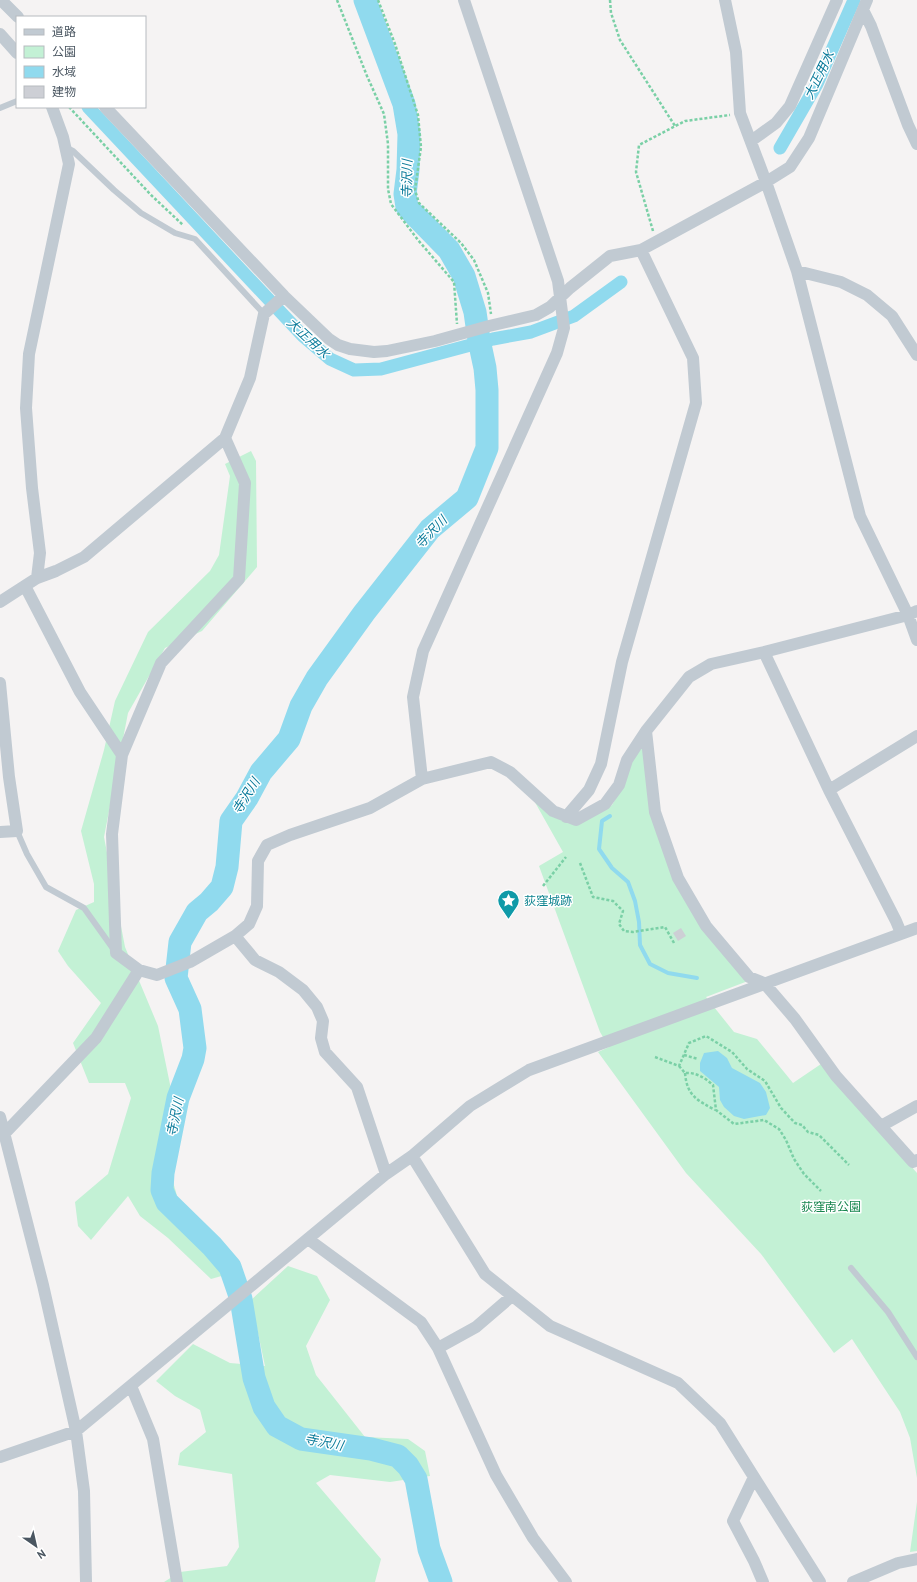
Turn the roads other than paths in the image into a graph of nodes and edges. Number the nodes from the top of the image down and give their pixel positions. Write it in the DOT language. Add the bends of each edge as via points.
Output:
graph roads {
  1 [pos="2,0"];
  2 [pos="464,0"];
  3 [pos="725,0"];
  4 [pos="837,0"];
  5 [pos="865,5"];
  6 [pos="17,16"];
  7 [pos="0,34"];
  8 [pos="16,52"];
  9 [pos="16,101"];
  10 [pos="0,108"];
  11 [pos="52,108"];
  12 [pos="106,108"];
  13 [pos="751,141"];
  14 [pos="917,144"];
  15 [pos="64,146"];
  16 [pos="766,182"];
  17 [pos="641,250"];
  18 [pos="797,271"];
  19 [pos="281,298"];
  20 [pos="560,303"];
  21 [pos="266,313"];
  22 [pos="917,355"];
  23 [pos="225,438"];
  24 [pos="37,578"];
  25 [pos="24,586"];
  26 [pos="0,602"];
  27 [pos="913,613"];
  28 [pos="917,640"];
  29 [pos="764,652"];
  30 [pos="0,682"];
  31 [pos="646,731"];
  32 [pos="917,736"];
  33 [pos="122,755"];
  34 [pos="422,779"];
  35 [pos="829,790"];
  36 [pos="566,817"];
  37 [pos="17,831"];
  38 [pos="0,832"];
  39 [pos="917,928"];
  40 [pos="901,933"];
  41 [pos="235,936"];
  42 [pos="116,953"];
  43 [pos="139,970"];
  44 [pos="764,983"];
  45 [pos="917,1106"];
  46 [pos="0,1119"];
  47 [pos="881,1126"];
  48 [pos="4,1134"];
  49 [pos="412,1156"];
  50 [pos="917,1160"];
  51 [pos="386,1174"];
  52 [pos="308,1239"];
  53 [pos="851,1268"];
  54 [pos="512,1296"];
  55 [pos="438,1348"];
  56 [pos="917,1357"];
  57 [pos="131,1386"];
  58 [pos="76,1431"];
  59 [pos="0,1457"];
  60 [pos="754,1477"];
  61 [pos="917,1558"];
  62 [pos="86,1582"];
  63 [pos="177,1582"];
  64 [pos="566,1582"];
  65 [pos="763,1582"];
  66 [pos="820,1582"];
  67 [pos="853,1582"];
  1 -- 6 [label="street"];
  2 -- 20 [label="street" via="558,281"];
  3 -- 13 [label="street" via="736,52 740,113"];
  4 -- 13 [label="street" via="790,106 776,123"];
  5 -- 14 [label="street"];
  5 -- 16 [label="street" via="809,138 790,167"];
  7 -- 8 [label="street"];
  9 -- 10 [label="lane"];
  11 -- 15 [label="street"];
  12 -- 19 [label="street"];
  13 -- 16 [label="street"];
  15 -- 21 [label="lane" via="73,150 141,213 175,233 195,239"];
  15 -- 24 [label="street" via="69,164 29,354 26,408 40,553"];
  16 -- 17 [label="street"];
  16 -- 18 [label="street"];
  17 -- 20 [label="street" via="610,256 570,288"];
  17 -- 36 [label="street" via="693,358 696,403 622,662 601,764 589,790"];
  18 -- 22 [label="street" via="841,282 866,296 892,316"];
  18 -- 27 [label="street" via="860,516"];
  19 -- 20 [label="street" via="329,340 350,349 374,352 435,341 536,315"];
  19 -- 21 [label="street"];
  20 -- 34 [label="street" via="564,328 556,353 423,651 413,697"];
  21 -- 23 [label="street" via="250,378"];
  23 -- 24 [label="street" via="84,557"];
  23 -- 33 [label="street" via="246,483 239,580 161,663"];
  24 -- 25 [label="street"];
  25 -- 26 [label="street"];
  25 -- 33 [label="street" via="80,692"];
  27 -- 28 [label="street"];
  27 -- 29 [label="street"];
  29 -- 31 [label="street" via="711,664 689,677"];
  29 -- 35 [label="street"];
  30 -- 37 [label="street"];
  31 -- 36 [label="street" via="627,760 619,785 605,804 576,820"];
  31 -- 44 [label="street" via="655,812 678,878 706,926 748,977"];
  32 -- 35 [label="street"];
  33 -- 42 [label="street" via="112,834"];
  34 -- 36 [label="street" via="491,762 510,772 553,811"];
  34 -- 41 [label="street" via="370,808 267,845 258,861 257,906 249,924"];
  35 -- 40 [label="street"];
  37 -- 38 [label="street"];
  37 -- 42 [label="lane" via="46,888 84,908"];
  39 -- 40 [label="street"];
  40 -- 44 [label="street"];
  41 -- 43 [label="street" via="190,962 157,975"];
  41 -- 51 [label="street" via="255,960 279,972 303,990 317,1007 323,1021 321,1038 325,1052 357,1087"];
  42 -- 43 [label="street"];
  43 -- 48 [label="street" via="96,1038"];
  44 -- 47 [label="street" via="795,1019 836,1076"];
  44 -- 49 [label="street" via="529,1070 470,1106"];
  45 -- 47 [label="street"];
  46 -- 48 [label="street"];
  47 -- 50 [label="street" via="912,1162"];
  48 -- 58 [label="street" via="43,1285"];
  49 -- 51 [label="street"];
  49 -- 54 [label="street" via="485,1274"];
  51 -- 52 [label="street"];
  52 -- 55 [label="street" via="421,1322"];
  52 -- 57 [label="street"];
  53 -- 56 [label="lane" via="888,1312"];
  54 -- 55 [label="street" via="476,1327"];
  54 -- 60 [label="street" via="550,1326 678,1383 720,1423"];
  55 -- 64 [label="street" via="496,1475 533,1538"];
  57 -- 58 [label="street"];
  57 -- 63 [label="street" via="153,1439"];
  58 -- 59 [label="street"];
  58 -- 62 [label="street" via="84,1491"];
  60 -- 65 [label="street" via="732,1521"];
  60 -- 66 [label="street"];
  61 -- 67 [label="street"];
}
